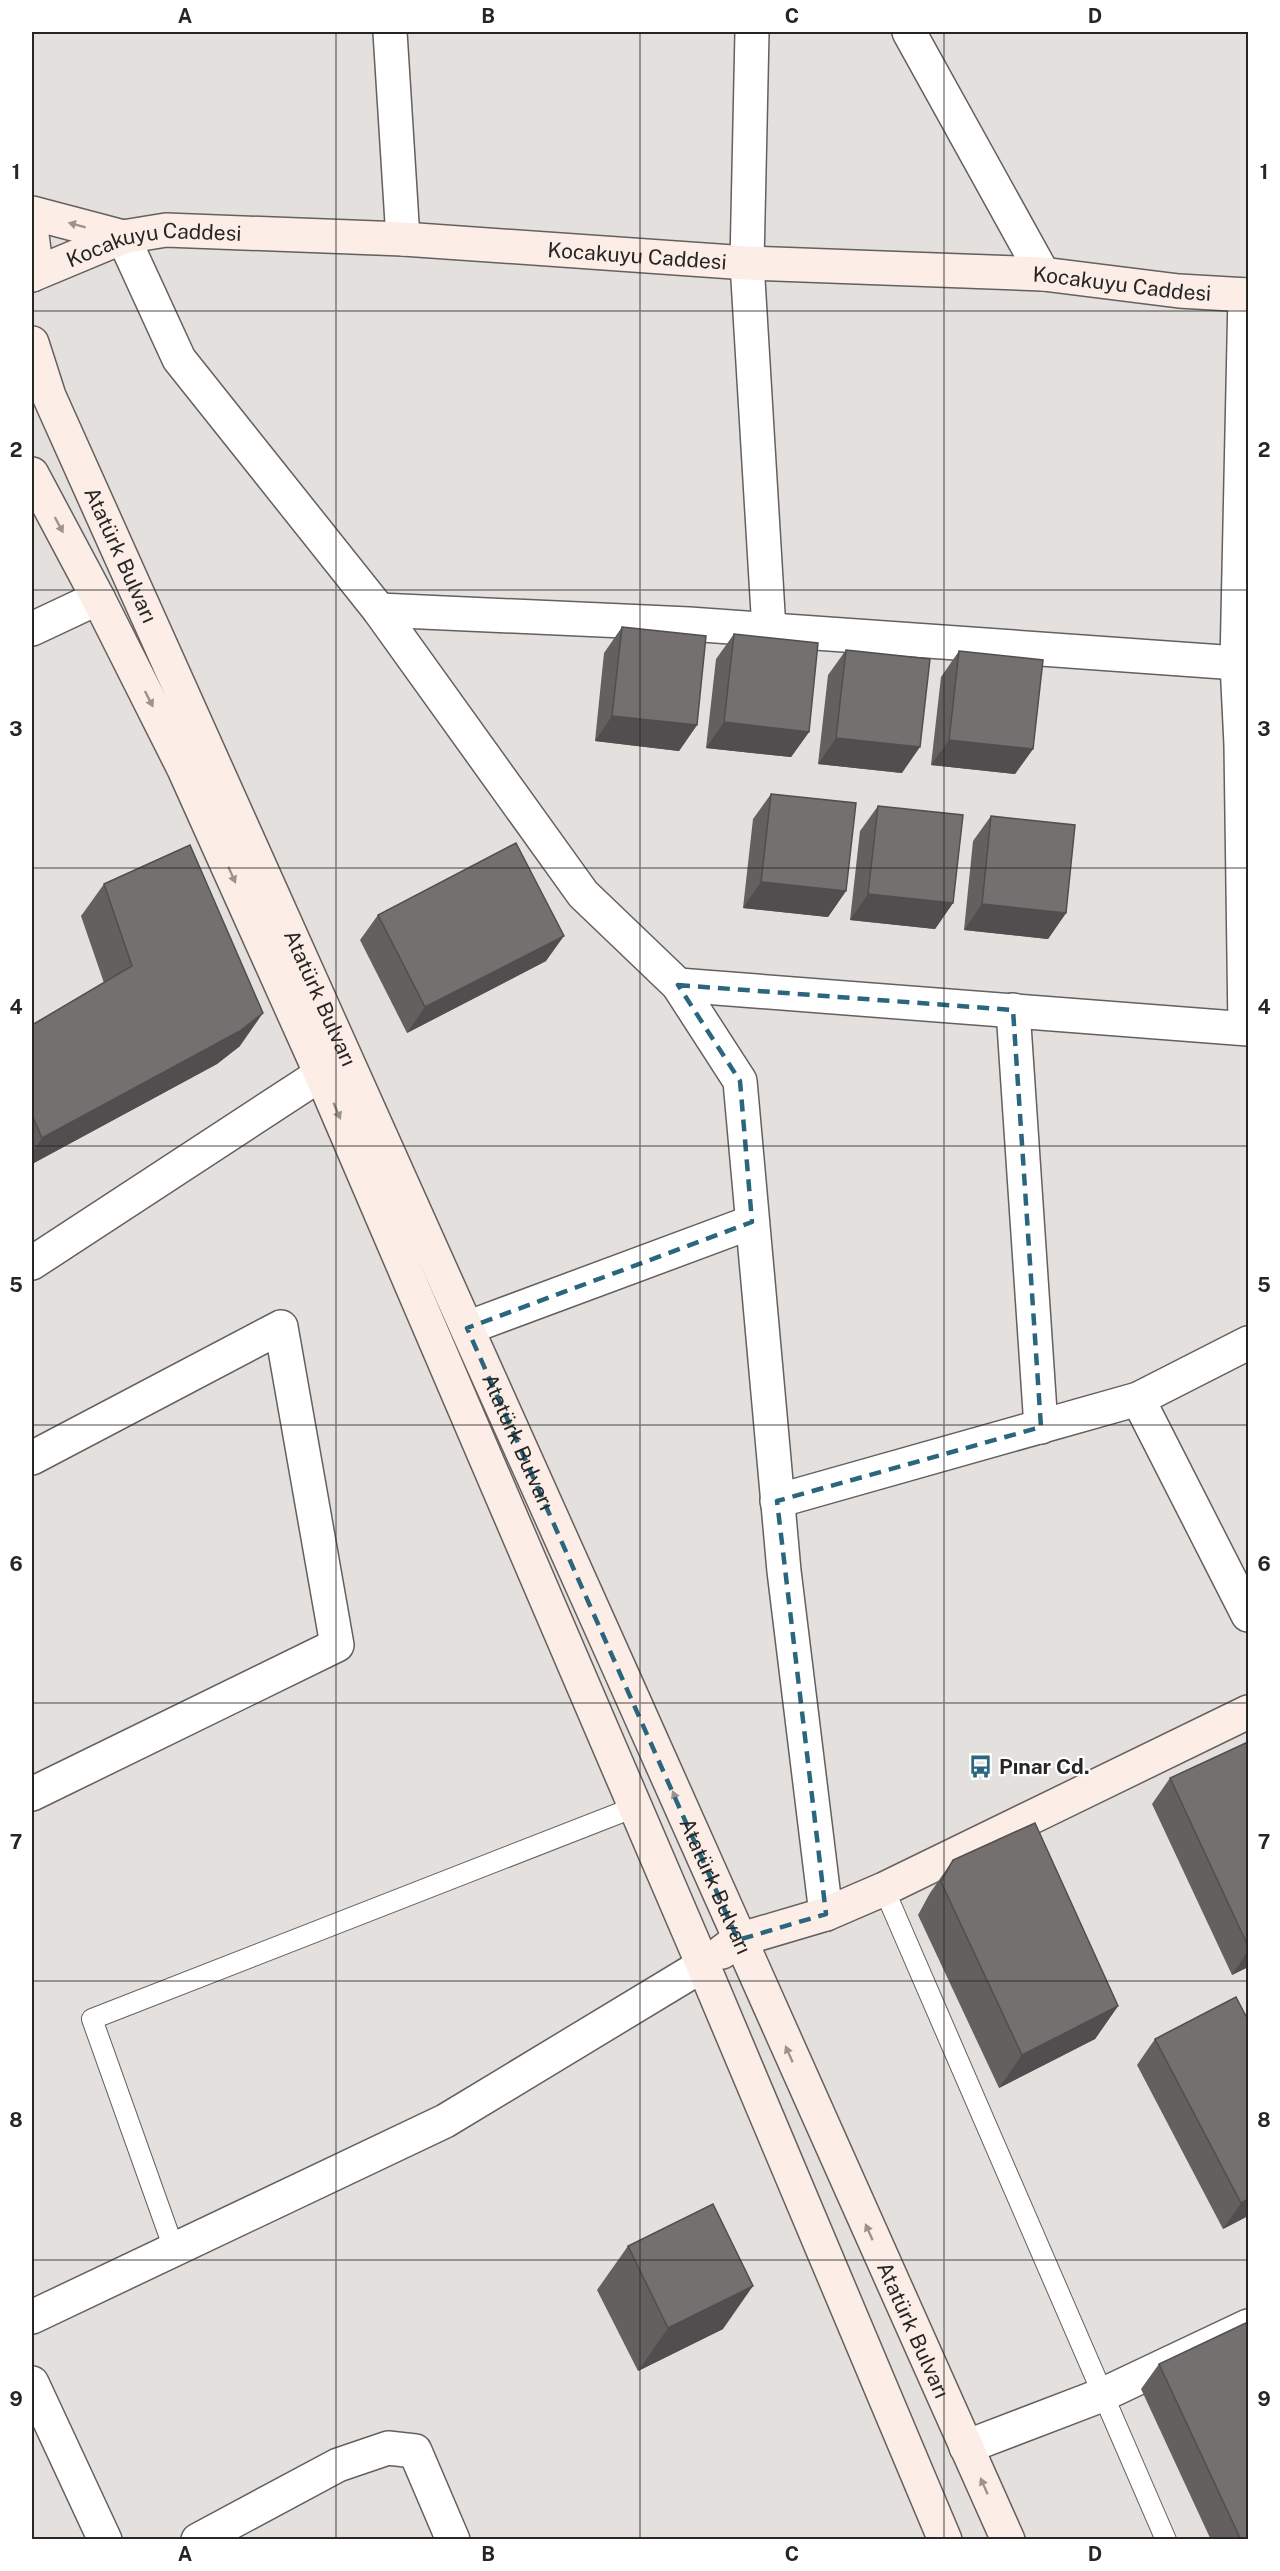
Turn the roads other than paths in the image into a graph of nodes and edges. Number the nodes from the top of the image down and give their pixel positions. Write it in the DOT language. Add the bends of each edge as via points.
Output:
graph roads {
  1 [pos="390,32"];
  2 [pos="752,32"];
  3 [pos="909,32"];
  4 [pos="32,213"];
  5 [pos="32,235"];
  6 [pos="123,237"];
  7 [pos="403,239"];
  8 [pos="747,263"];
  9 [pos="1043,274"];
  10 [pos="32,275"];
  11 [pos="1247,295"];
  12 [pos="32,343"];
  13 [pos="32,474"];
  14 [pos="98,598"];
  15 [pos="379,610"];
  16 [pos="32,629"];
  17 [pos="769,630"];
  18 [pos="1237,663"];
  19 [pos="1245,745"];
  20 [pos="678,985"];
  21 [pos="1013,1010"];
  22 [pos="1247,1028"];
  23 [pos="321,1074"];
  24 [pos="752,1222"];
  25 [pos="32,1263"];
  26 [pos="467,1328"];
  27 [pos="1248,1343"];
  28 [pos="1138,1399"];
  29 [pos="1041,1427"];
  30 [pos="32,1458"];
  31 [pos="777,1501"];
  32 [pos="1248,1615"];
  33 [pos="1248,1712"];
  34 [pos="32,1794"];
  35 [pos="635,1806"];
  36 [pos="884,1889"];
  37 [pos="826,1914"];
  38 [pos="738,1940"];
  39 [pos="703,1965"];
  40 [pos="174,2249"];
  41 [pos="32,2317"];
  42 [pos="1248,2326"];
  43 [pos="32,2383"];
  44 [pos="1102,2395"];
  45 [pos="966,2447"];
  46 [pos="105,2540"];
  47 [pos="198,2540"];
  48 [pos="453,2540"];
  49 [pos="945,2540"];
  50 [pos="1008,2540"];
  51 [pos="1166,2540"];
  1 -- 7 [label="street"];
  2 -- 8 [label="street"];
  3 -- 9 [label="street"];
  6 -- 4 [label="main road, one-way"];
  5 -- 10 [label="main road"];
  6 -- 7 [label="main road, Kocakuyu Caddesi" via="166,230"];
  6 -- 10 [label="main road, Kocakuyu Caddesi"];
  6 -- 15 [label="street" via="178,359"];
  7 -- 8 [label="main road, Kocakuyu Caddesi"];
  8 -- 9 [label="main road, Kocakuyu Caddesi"];
  8 -- 17 [label="street"];
  9 -- 11 [label="main road, Kocakuyu Caddesi"];
  11 -- 18 [label="street"];
  12 -- 26 [label="main road, Atatürk Bulvarı" via="49,396"];
  13 -- 14 [label="main road, Atatürk Bulvarı, one-way"];
  14 -- 16 [label="street"];
  14 -- 23 [label="main road, Atatürk Bulvarı, one-way" via="184,769"];
  15 -- 17 [label="street"];
  15 -- 20 [label="street" via="584,894"];
  17 -- 18 [label="street"];
  18 -- 19 [label="street"];
  19 -- 22 [label="street"];
  20 -- 21 [label="street"];
  20 -- 24 [label="street" via="740,1081"];
  21 -- 22 [label="street"];
  21 -- 29 [label="street"];
  23 -- 25 [label="street"];
  23 -- 35 [label="main road, Atatürk Bulvarı, one-way"];
  24 -- 26 [label="street"];
  24 -- 31 [label="street"];
  38 -- 26 [label="main road, Atatürk Bulvarı, one-way"];
  27 -- 28 [label="street"];
  28 -- 29 [label="street"];
  28 -- 32 [label="street"];
  29 -- 31 [label="street"];
  30 -- 34 [label="street" via="281,1327 337,1645"];
  31 -- 37 [label="street"];
  33 -- 36 [label="main road"];
  35 -- 39 [label="main road, Atatürk Bulvarı"];
  35 -- 40 [label="lane" via="92,2019"];
  36 -- 37 [label="main road"];
  36 -- 44 [label="lane"];
  37 -- 38 [label="main road"];
  38 -- 39 [label="main road"];
  45 -- 38 [label="main road, Atatürk Bulvarı, one-way"];
  39 -- 40 [label="street" via="445,2121"];
  39 -- 49 [label="main road, Atatürk Bulvarı"];
  40 -- 41 [label="street"];
  42 -- 44 [label="street"];
  43 -- 46 [label="street"];
  44 -- 45 [label="street"];
  44 -- 51 [label="lane"];
  50 -- 45 [label="main road, Atatürk Bulvarı, one-way"];
  47 -- 48 [label="street" via="338,2465 388,2448 415,2451"];
}
